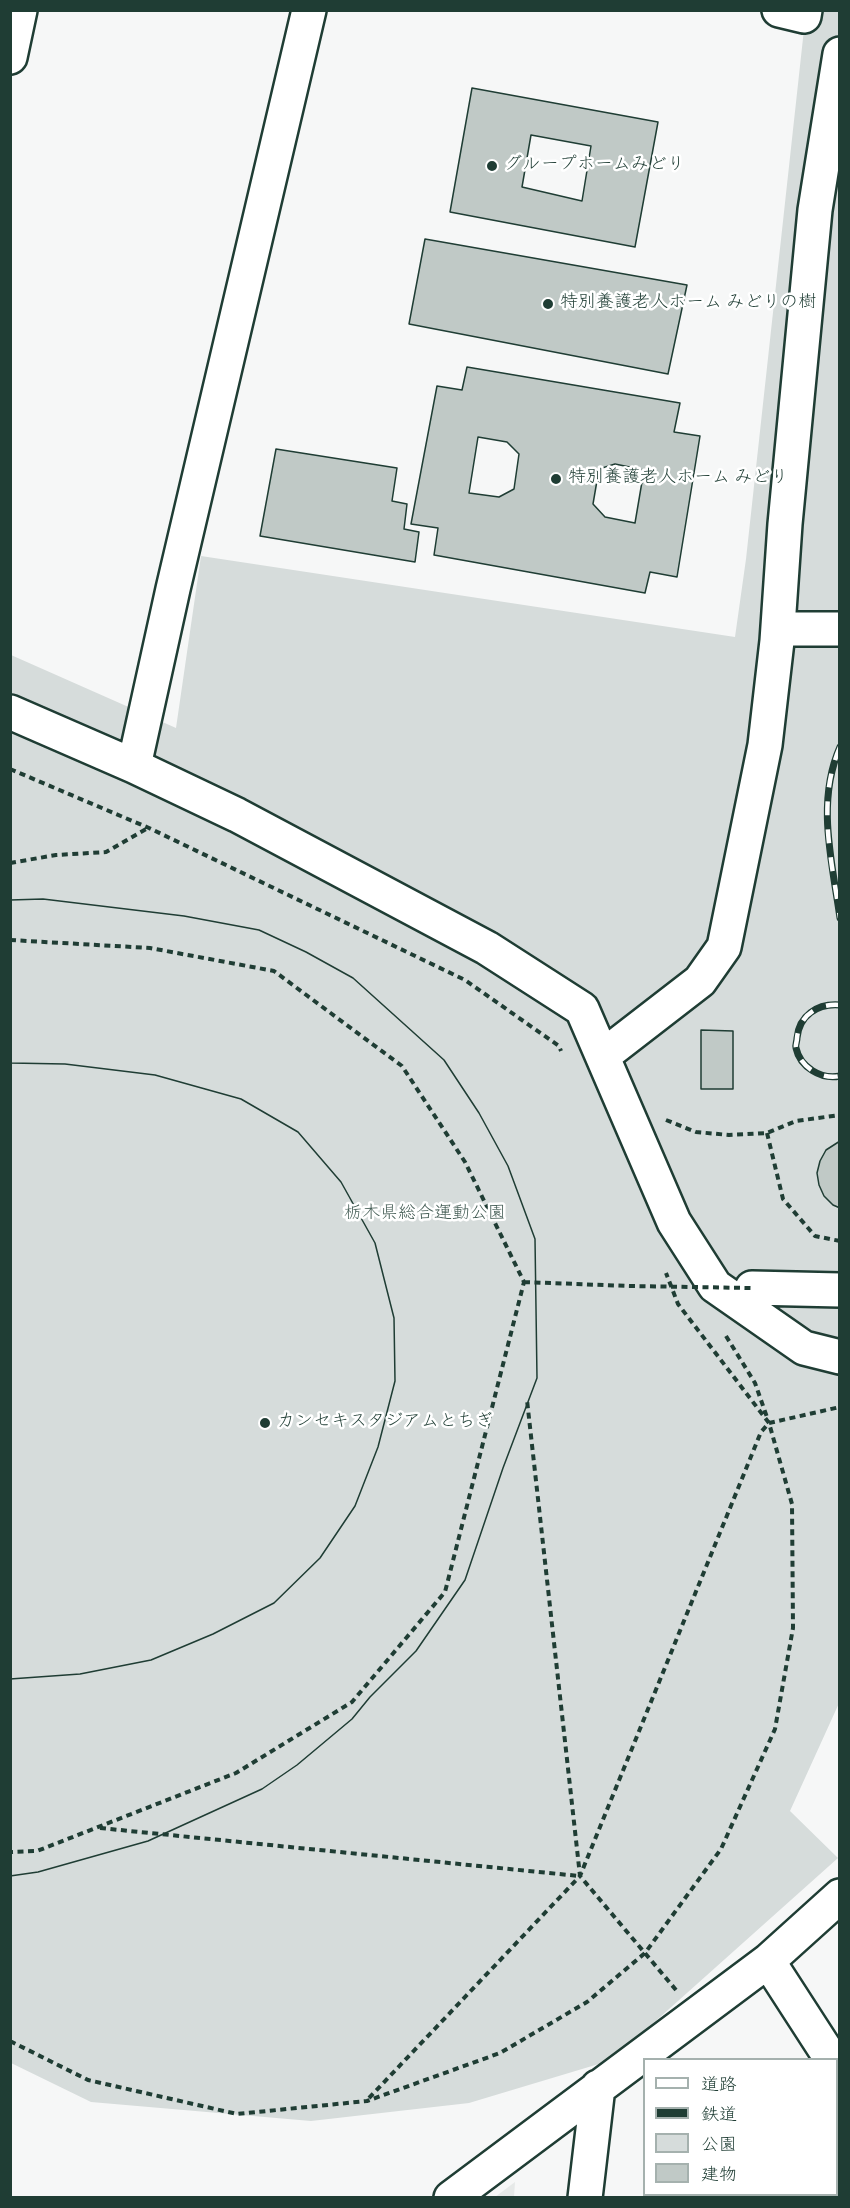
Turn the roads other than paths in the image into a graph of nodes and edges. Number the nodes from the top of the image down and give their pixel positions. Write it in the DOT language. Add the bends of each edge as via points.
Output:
graph roads {
  1 [pos="20,10"];
  2 [pos="309,10"];
  3 [pos="779,10"];
  4 [pos="805,10"];
  5 [pos="840,54"];
  6 [pos="10,57"];
  7 [pos="827,207"];
  8 [pos="778,629"];
  9 [pos="840,629"];
  10 [pos="10,712"];
  11 [pos="134,766"];
  12 [pos="603,1056"];
  13 [pos="752,1288"];
  14 [pos="840,1290"];
  15 [pos="840,1357"];
  16 [pos="840,1896"];
  17 [pos="768,1961"];
  18 [pos="831,2058"];
  19 [pos="598,2087"];
  20 [pos="451,2198"];
  21 [pos="585,2198"];
  1 -- 6 [label="street"];
  2 -- 11 [label="street"];
  3 -- 4 [label="street" via="804,16"];
  5 -- 7 [label="street"];
  7 -- 8 [label="street" via="785,524"];
  8 -- 9 [label="street"];
  8 -- 12 [label="street" via="765,745 724,947 700,981"];
  10 -- 11 [label="street"];
  11 -- 12 [label="street" via="237,815 487,948 582,1010"];
  12 -- 15 [label="street" via="674,1222 715,1286 804,1348"];
  13 -- 14 [label="street"];
  16 -- 17 [label="street"];
  17 -- 18 [label="street"];
  17 -- 19 [label="street"];
  19 -- 20 [label="street"];
  19 -- 21 [label="street"];
}
